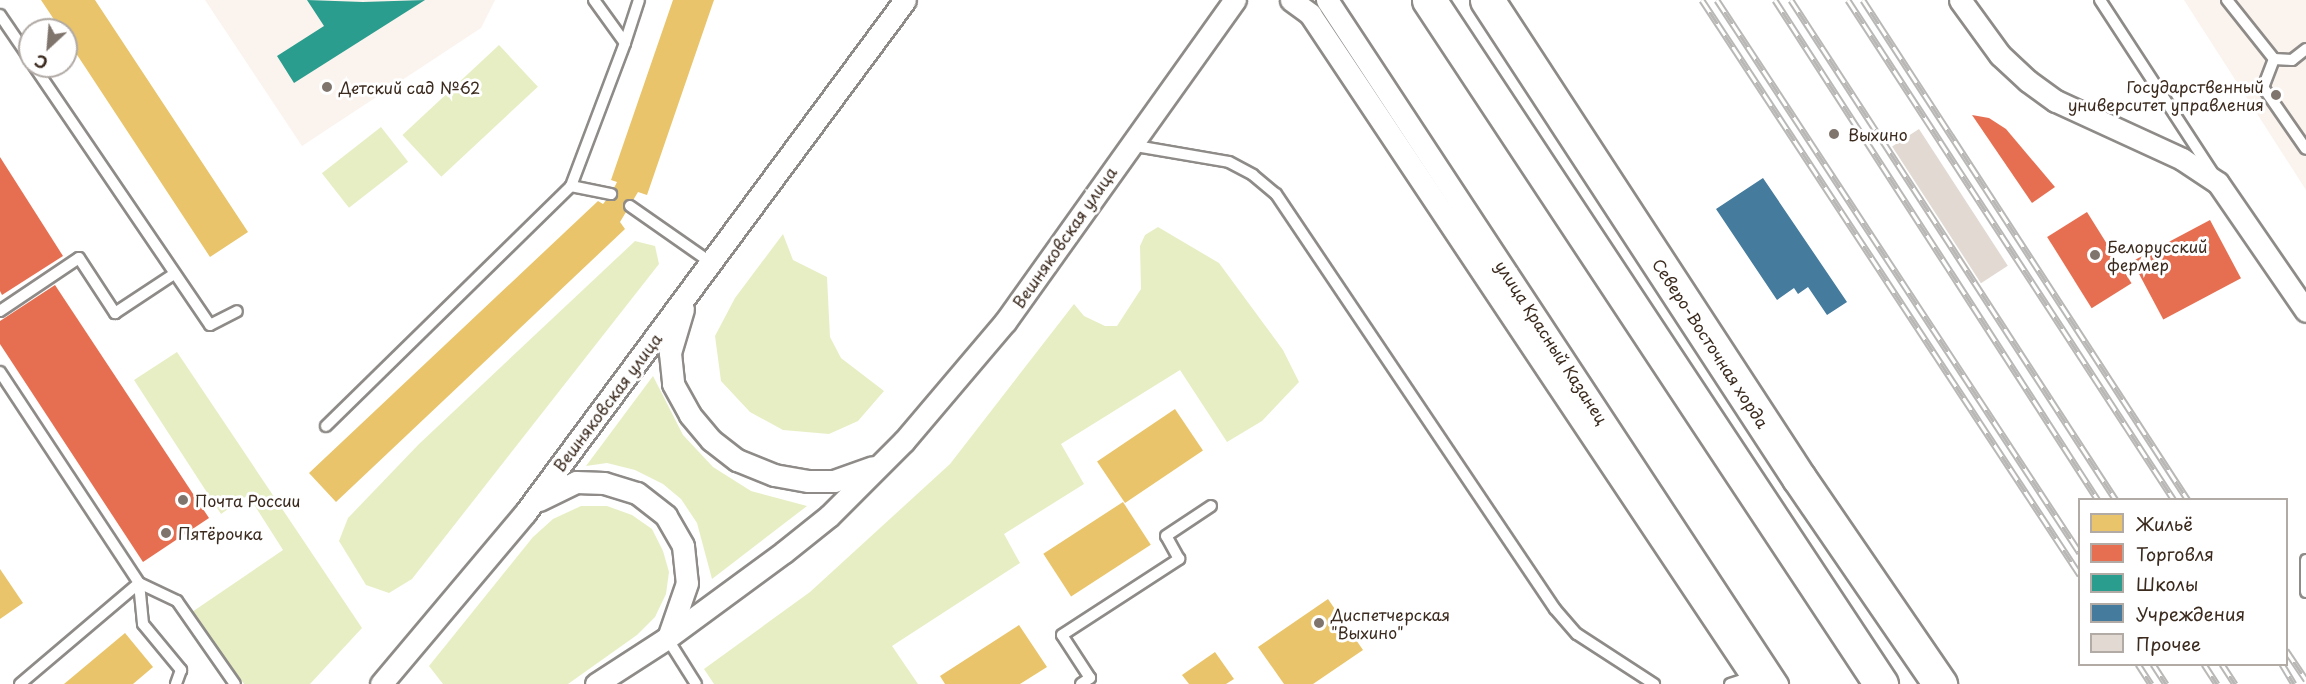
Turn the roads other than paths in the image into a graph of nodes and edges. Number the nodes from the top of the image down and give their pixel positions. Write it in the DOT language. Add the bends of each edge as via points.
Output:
graph roads {
  1 [pos="594,0"];
  2 [pos="639,0"];
  3 [pos="905,0"];
  4 [pos="1235,0"];
  5 [pos="1291,0"];
  6 [pos="1327,0"];
  7 [pos="1429,0"];
  8 [pos="1487,0"];
  9 [pos="1960,0"];
  10 [pos="2100,0"];
  11 [pos="2227,0"];
  12 [pos="0,15"];
  13 [pos="18,41"];
  14 [pos="625,43"];
  15 [pos="2306,49"];
  16 [pos="2274,59"];
  17 [pos="42,78"];
  18 [pos="1129,145"];
  19 [pos="2306,149"];
  20 [pos="2218,183"];
  21 [pos="571,186"];
  22 [pos="611,194"];
  23 [pos="630,206"];
  24 [pos="710,262"];
  25 [pos="174,274"];
  26 [pos="0,311"];
  27 [pos="237,311"];
  28 [pos="2306,311"];
  29 [pos="0,372"];
  30 [pos="326,426"];
  31 [pos="881,464"];
  32 [pos="1211,506"];
  33 [pos="525,513"];
  34 [pos="2306,560"];
  35 [pos="139,583"];
  36 [pos="2306,592"];
  37 [pos="667,638"];
  38 [pos="1754,680"];
  39 [pos="20,684"];
  40 [pos="176,684"];
  41 [pos="235,684"];
  42 [pos="381,684"];
  43 [pos="596,684"];
  44 [pos="696,684"];
  45 [pos="1081,684"];
  46 [pos="1654,684"];
  47 [pos="1731,684"];
  48 [pos="1775,684"];
  49 [pos="1881,684"];
  50 [pos="1940,684"];
  1 -- 14 [label="lane"];
  2 -- 14 [label="lane"];
  3 -- 24 [label="street, Вешняковская улица"];
  4 -- 18 [label="street, Вешняковская улица"];
  5 -- 38 [label="street, улица Красный Казанец" via="1310,14"];
  6 -- 48 [label="street, улица Красный Казанец"];
  7 -- 49 [label="main road"];
  8 -- 50 [label="main road, Северо-Восточная хорда" via="1799,478"];
  9 -- 20 [label="street" via="2000,55 2049,96 2182,159"];
  10 -- 20 [label="lane"];
  11 -- 16 [label="lane"];
  12 -- 13 [label="lane"];
  14 -- 21 [label="lane"];
  15 -- 16 [label="lane" via="2292,60"];
  16 -- 19 [label="lane" via="2263,87"];
  17 -- 25 [label="lane"];
  18 -- 31 [label="street, Вешняковская улица" via="1005,322 944,397"];
  18 -- 46 [label="lane" via="1229,162 1276,194 1555,609 1577,633"];
  20 -- 28 [label="street"];
  21 -- 22 [label="lane"];
  21 -- 30 [label="lane"];
  23 -- 24 [label="lane"];
  24 -- 31 [label="street, Вешняковская улица" via="676,324 670,353 673,384 690,415 711,440 737,460 774,475 834,481"];
  24 -- 33 [label="street, Вешняковская улица"];
  25 -- 26 [label="lane" via="115,313 79,258"];
  25 -- 27 [label="lane" via="210,325"];
  29 -- 35 [label="lane"];
  31 -- 37 [label="street, Вешняковская улица" via="802,538"];
  32 -- 45 [label="lane" via="1166,536 1179,559 1062,635 1090,678"];
  33 -- 37 [label="street, Вешняковская улица" via="546,494 576,482 604,483 637,493 666,516 683,546 687,583 680,613"];
  33 -- 42 [label="street, Вешняковская улица"];
  34 -- 36 [label="lane"];
  35 -- 39 [label="lane"];
  35 -- 40 [label="lane" via="143,624 181,670"];
  35 -- 41 [label="lane" via="177,601"];
  37 -- 43 [label="street, Вешняковская улица"];
  37 -- 44 [label="lane"];
  38 -- 47 [label="lane"];
  38 -- 48 [label="lane"];
}
